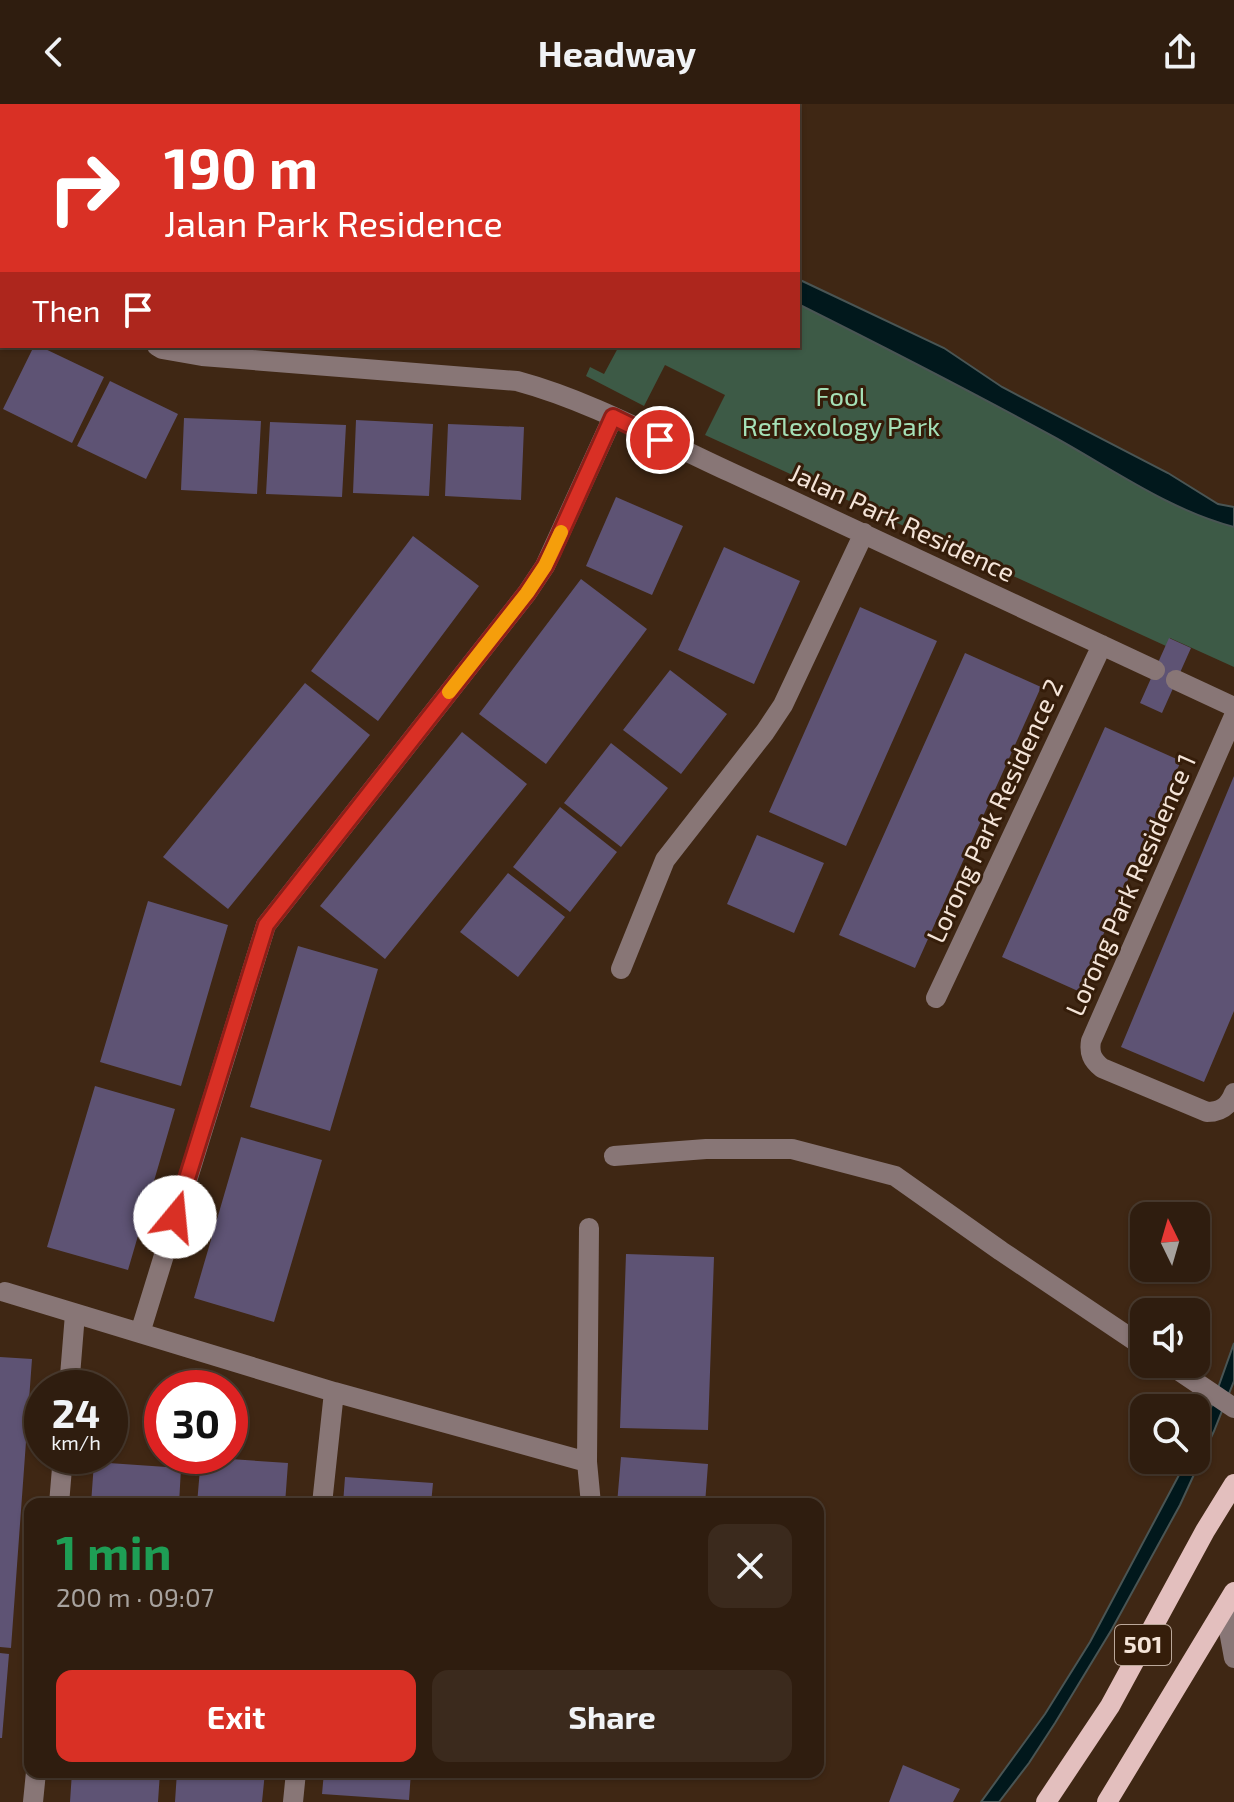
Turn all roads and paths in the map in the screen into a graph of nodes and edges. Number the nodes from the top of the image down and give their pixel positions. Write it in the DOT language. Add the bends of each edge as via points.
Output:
graph roads {
  1 [pos="160,348"];
  2 [pos="613,417"];
  3 [pos="864,533"];
  4 [pos="1102,645"];
  5 [pos="1155,670"];
  6 [pos="1176,680"];
  7 [pos="1234,707"];
  8 [pos="1234,716"];
  9 [pos="621,969"];
  10 [pos="936,998"];
  11 [pos="1234,1093"];
  12 [pos="614,1156"];
  13 [pos="589,1228"];
  14 [pos="5,1292"];
  15 [pos="75,1314"];
  16 [pos="140,1333"];
  17 [pos="1130,1338"];
  18 [pos="70,1370"];
  19 [pos="1190,1378"];
  20 [pos="334,1392"];
  21 [pos="1232,1407"];
  22 [pos="587,1462"];
  23 [pos="62,1474"];
  24 [pos="1234,1484"];
  25 [pos="60,1498"];
  26 [pos="323,1498"];
  27 [pos="590,1498"];
  28 [pos="1230,1600"];
  29 [pos="1234,1658"];
  30 [pos="35,1778"];
  31 [pos="295,1778"];
  32 [pos="33,1802"];
  33 [pos="293,1802"];
  34 [pos="1046,1802"];
  35 [pos="1107,1802"];
  1 -- 2 [label="street, Jalan Park Residence" via="202,356 517,381"];
  2 -- 3 [label="street, Jalan Park Residence"];
  2 -- 16 [label="street" via="533,584 266,925"];
  3 -- 4 [label="street, Jalan Park Residence"];
  3 -- 9 [label="street" via="783,705 665,860"];
  4 -- 5 [label="street, Jalan Park Residence"];
  4 -- 10 [label="street, Lorong Park Residence 2"];
  6 -- 7 [label="street"];
  8 -- 11 [label="street, Lorong Park Residence 1" via="1090,1048 1102,1068 1207,1112 1227,1106"];
  12 -- 17 [label="street" via="792,1149 895,1176"];
  13 -- 22 [label="street"];
  14 -- 15 [label="street"];
  15 -- 16 [label="street"];
  15 -- 18 [label="street"];
  16 -- 20 [label="street"];
  19 -- 21 [label="street"];
  20 -- 22 [label="street"];
  20 -- 26 [label="street"];
  22 -- 27 [label="street"];
  23 -- 25 [label="street"];
  24 -- 34 [label="main road, 501" via="1110,1706"];
  28 -- 29 [label="street"];
  28 -- 35 [label="main road, 501"];
  30 -- 32 [label="street"];
  31 -- 33 [label="street"];
}
